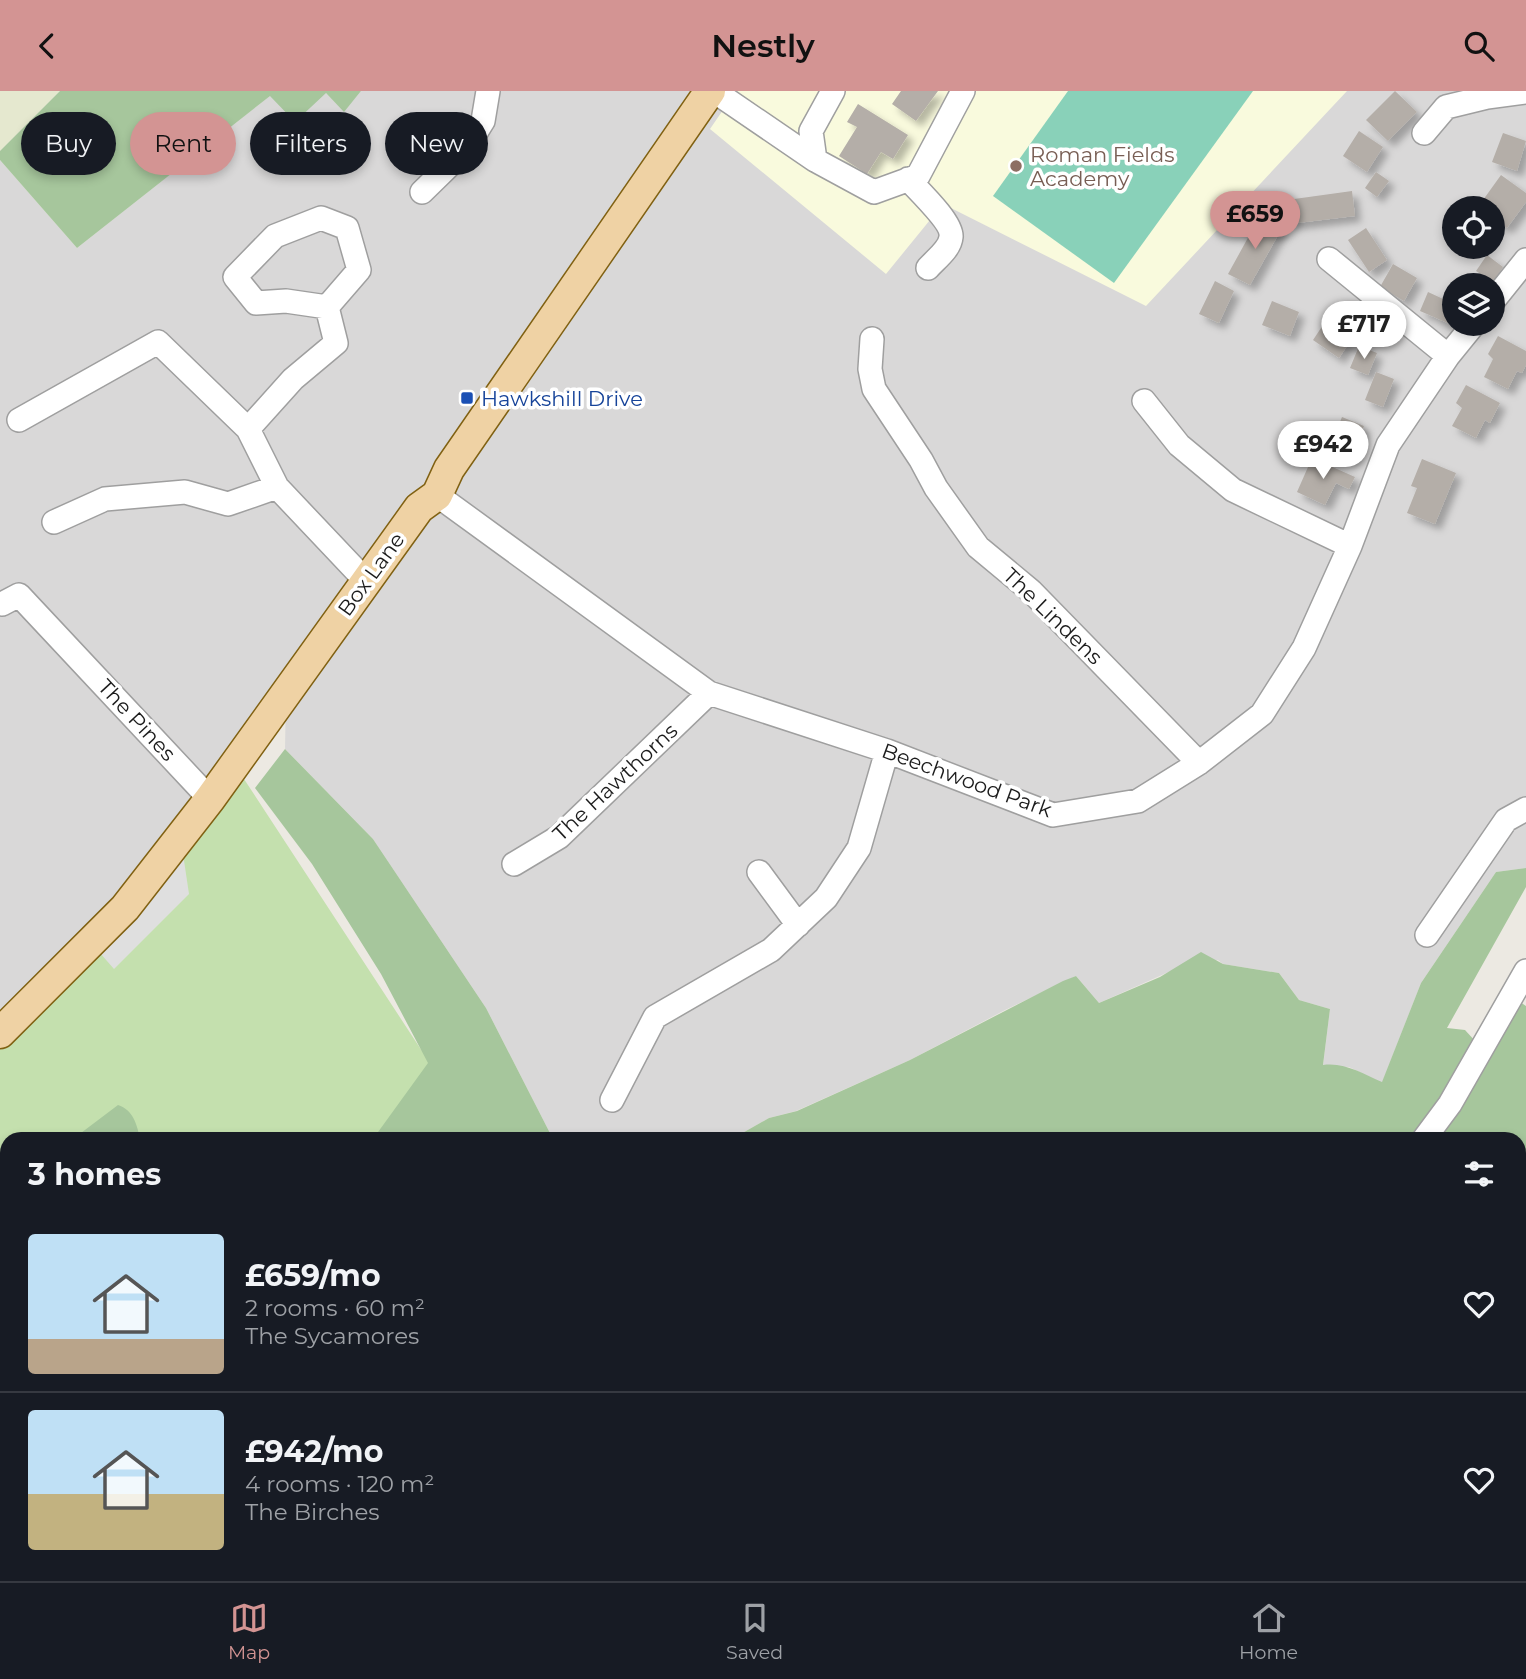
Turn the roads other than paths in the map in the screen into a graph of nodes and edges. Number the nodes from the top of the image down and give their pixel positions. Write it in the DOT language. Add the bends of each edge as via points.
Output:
graph roads {
  1 [pos="488,91"];
  2 [pos="712,91"];
  3 [pos="833,91"];
  4 [pos="964,91"];
  5 [pos="1526,92"];
  6 [pos="1424,133"];
  7 [pos="815,160"];
  8 [pos="908,179"];
  9 [pos="422,193"];
  10 [pos="1329,259"];
  11 [pos="1526,260"];
  12 [pos="928,268"];
  13 [pos="1505,286"];
  14 [pos="327,307"];
  15 [pos="1464,336"];
  16 [pos="872,339"];
  17 [pos="1448,356"];
  18 [pos="1144,401"];
  19 [pos="19,419"];
  20 [pos="248,429"];
  21 [pos="276,487"];
  22 [pos="437,495"];
  23 [pos="54,522"];
  24 [pos="1350,546"];
  25 [pos="365,580"];
  26 [pos="2,604"];
  27 [pos="709,693"];
  28 [pos="887,751"];
  29 [pos="1199,763"];
  30 [pos="210,799"];
  31 [pos="1526,809"];
  32 [pos="514,864"];
  33 [pos="759,872"];
  34 [pos="798,925"];
  35 [pos="1427,935"];
  36 [pos="1526,971"];
  37 [pos="0,1033"];
  38 [pos="612,1100"];
  39 [pos="1429,1132"];
  1 -- 9 [label="street" via="483,121 465,150"];
  2 -- 7 [label="street"];
  2 -- 22 [label="main road, Box Lane" via="449,469"];
  3 -- 7 [label="street" via="811,131"];
  4 -- 8 [label="street" via="918,176"];
  5 -- 6 [label="street" via="1446,107"];
  7 -- 8 [label="street" via="874,192"];
  8 -- 12 [label="street" via="949,226 947,248"];
  10 -- 17 [label="street"];
  11 -- 13 [label="street"];
  14 -- 14 [label="street" via="359,270 347,228 321,218 275,236 235,277 256,303 286,301"];
  14 -- 20 [label="street" via="336,343 293,379"];
  15 -- 17 [label="street, Beechwood Park"];
  16 -- 29 [label="street, The Lindens" via="874,389 978,547 1031,591"];
  17 -- 24 [label="street, Beechwood Park" via="1388,445"];
  18 -- 24 [label="street" via="1179,445 1233,490"];
  19 -- 20 [label="street" via="158,342"];
  20 -- 21 [label="street"];
  21 -- 23 [label="street" via="228,504 185,492 105,499"];
  21 -- 25 [label="street"];
  22 -- 25 [label="main road, Box Lane" via="419,508"];
  22 -- 27 [label="street, Beechwood Park"];
  24 -- 29 [label="street, Beechwood Park" via="1304,648 1262,714"];
  25 -- 30 [label="main road, Box Lane"];
  26 -- 30 [label="street, The Pines" via="19,595"];
  27 -- 28 [label="street, Beechwood Park"];
  27 -- 32 [label="street, The Hawthorns" via="559,837"];
  28 -- 29 [label="street, Beechwood Park" via="1053,815 1138,801"];
  28 -- 34 [label="street" via="859,848 826,898"];
  30 -- 37 [label="main road, Box Lane" via="125,908"];
  31 -- 35 [label="street" via="1506,820"];
  33 -- 34 [label="street"];
  34 -- 38 [label="street" via="771,950 655,1017"];
  36 -- 39 [label="street"];
}
